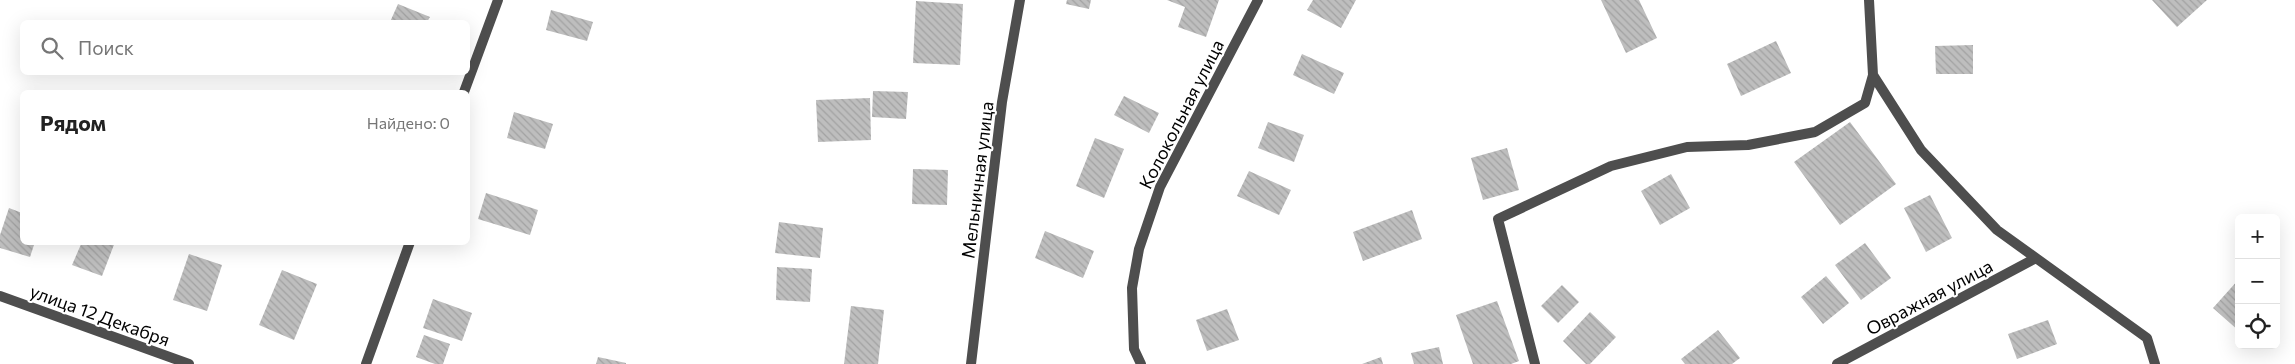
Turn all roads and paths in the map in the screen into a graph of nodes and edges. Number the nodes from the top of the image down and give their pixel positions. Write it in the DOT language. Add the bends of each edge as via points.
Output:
graph roads {
  1 [pos="498,0"];
  2 [pos="1020,0"];
  3 [pos="1258,0"];
  4 [pos="1869,0"];
  5 [pos="1874,75"];
  6 [pos="465,90"];
  7 [pos="409,245"];
  8 [pos="2036,258"];
  9 [pos="0,296"];
  10 [pos="189,364"];
  11 [pos="366,364"];
  12 [pos="972,364"];
  13 [pos="1140,364"];
  14 [pos="1535,364"];
  15 [pos="1837,364"];
  16 [pos="2155,364"];
  1 -- 6 [label="street"];
  2 -- 12 [label="street, Мельничная улица" via="1002,102"];
  3 -- 13 [label="street, Колокольная улица" via="1160,187 1139,249 1132,288 1134,349"];
  4 -- 5 [label="street"];
  5 -- 8 [label="street" via="1921,150 1997,230"];
  5 -- 14 [label="street" via="1865,103 1815,132 1748,146 1687,146 1611,166 1498,219"];
  7 -- 11 [label="street"];
  8 -- 15 [label="street, Овражная улица"];
  8 -- 16 [label="street" via="2147,338"];
  9 -- 10 [label="street, улица 12 Декабря"];
}
